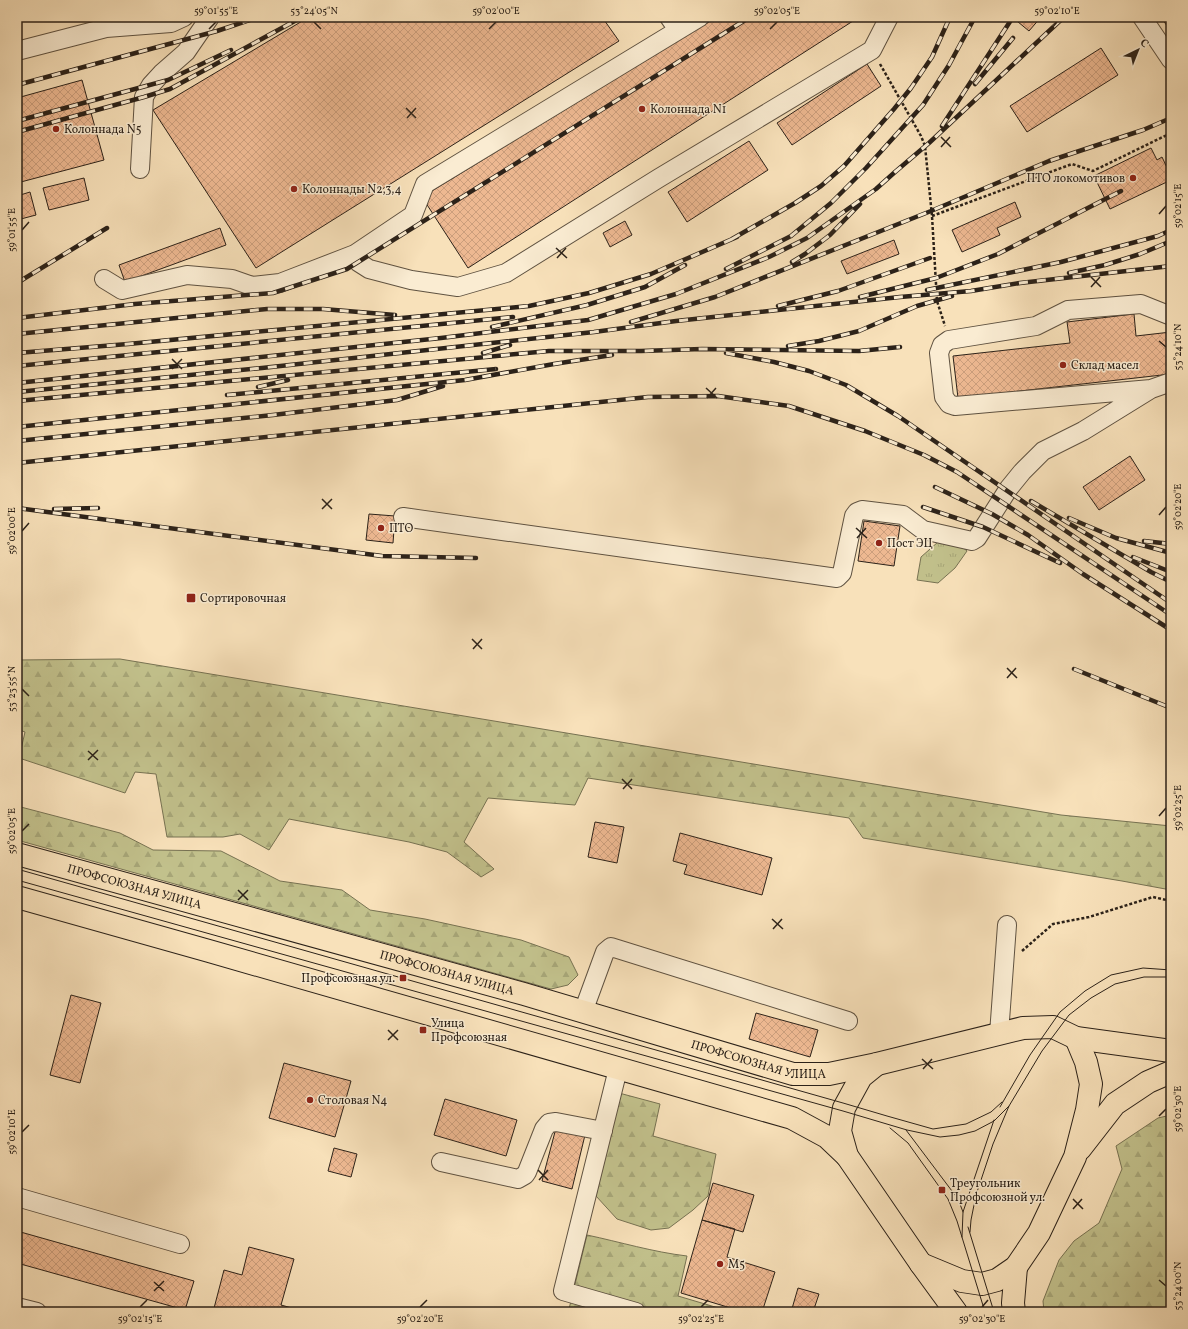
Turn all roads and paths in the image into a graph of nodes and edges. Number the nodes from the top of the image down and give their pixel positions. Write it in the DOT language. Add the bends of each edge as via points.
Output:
graph roads {
  1 [pos="184,17"];
  2 [pos="210,17"];
  3 [pos="700,17"];
  4 [pos="889,17"];
  5 [pos="1142,17"];
  6 [pos="673,24"];
  7 [pos="872,50"];
  8 [pos="17,51"];
  9 [pos="1171,60"];
  10 [pos="1171,132"];
  11 [pos="140,169"];
  12 [pos="932,216"];
  13 [pos="355,254"];
  14 [pos="104,279"];
  15 [pos="1171,316"];
  16 [pos="949,340"];
  17 [pos="1171,382"];
  18 [pos="1151,389"];
  19 [pos="403,517"];
  20 [pos="17,854"];
  21 [pos="17,897"];
  22 [pos="1171,901"];
  23 [pos="1007,925"];
  24 [pos="1004,967"];
  25 [pos="583,1012"];
  26 [pos="848,1020"];
  27 [pos="999,1034"];
  28 [pos="1076,1038"];
  29 [pos="1171,1051"];
  30 [pos="877,1064"];
  31 [pos="618,1069"];
  32 [pos="1171,1072"];
  33 [pos="603,1131"];
  34 [pos="847,1156"];
  35 [pos="1075,1156"];
  36 [pos="441,1162"];
  37 [pos="17,1197"];
  38 [pos="180,1244"];
  39 [pos="921,1264"];
  40 [pos="1016,1267"];
  41 [pos="17,1307"];
  42 [pos="37,1312"];
  43 [pos="636,1312"];
  44 [pos="956,1312"];
  45 [pos="1014,1312"];
  1 -- 8 [label="street" via="171,23 106,28"];
  2 -- 11 [label="street" via="186,52 162,73 144,97"];
  3 -- 6 [label="street"];
  4 -- 7 [label="street"];
  5 -- 9 [label="street"];
  6 -- 13 [label="street" via="425,184 413,215"];
  7 -- 12 [label="path" via="922,136"];
  7 -- 13 [label="street" via="659,178 506,274 458,287 411,280 369,269 358,262"];
  10 -- 12 [label="path" via="1092,171 1072,164"];
  12 -- 16 [label="path" via="937,301"];
  13 -- 14 [label="street" via="280,283 252,286 232,279 187,275 122,290"];
  15 -- 16 [label="street" via="1141,304 1068,310 1036,326"];
  16 -- 18 [label="street" via="939,353 944,397 952,405"];
  17 -- 18 [label="street"];
  18 -- 19 [label="street" via="1083,431 1043,451 1022,472 977,538 972,541 923,530 903,515 862,510 857,512 842,573 837,578"];
  20 -- 25 [label="main road, ПРОФСОЮЗНАЯ УЛИЦА"];
  21 -- 31 [label="main road"];
  22 -- 24 [label="path" via="1153,897 1089,918 1053,924"];
  23 -- 24 [label="street"];
  24 -- 27 [label="street"];
  25 -- 26 [label="street" via="605,952 611,947"];
  25 -- 30 [label="main road, ПРОФСОЮЗНАЯ УЛИЦА" via="793,1074 829,1074"];
  27 -- 28 [label="main road, ПРОФСОЮЗНАЯ УЛИЦА" via="1023,1028 1053,1027"];
  27 -- 30 [label="main road, ПРОФСОЮЗНАЯ УЛИЦА"];
  28 -- 29 [label="main road, ПРОФСОЮЗНАЯ УЛИЦА"];
  28 -- 35 [label="main road" via="1086,1062 1091,1084"];
  30 -- 34 [label="main road" via="861,1077 844,1108 840,1131"];
  31 -- 33 [label="street"];
  31 -- 34 [label="main road" via="792,1118 827,1137"];
  32 -- 35 [label="main road" via="1148,1082 1115,1104"];
  33 -- 36 [label="street" via="556,1122 549,1123 544,1129 527,1172 518,1179"];
  33 -- 43 [label="street" via="563,1290"];
  34 -- 39 [label="main road"];
  35 -- 40 [label="main road" via="1039,1233"];
  37 -- 38 [label="street"];
  39 -- 40 [label="main road" via="962,1281 982,1284 997,1280"];
  39 -- 44 [label="main road"];
  40 -- 45 [label="main road"];
  41 -- 42 [label="street"];
}
